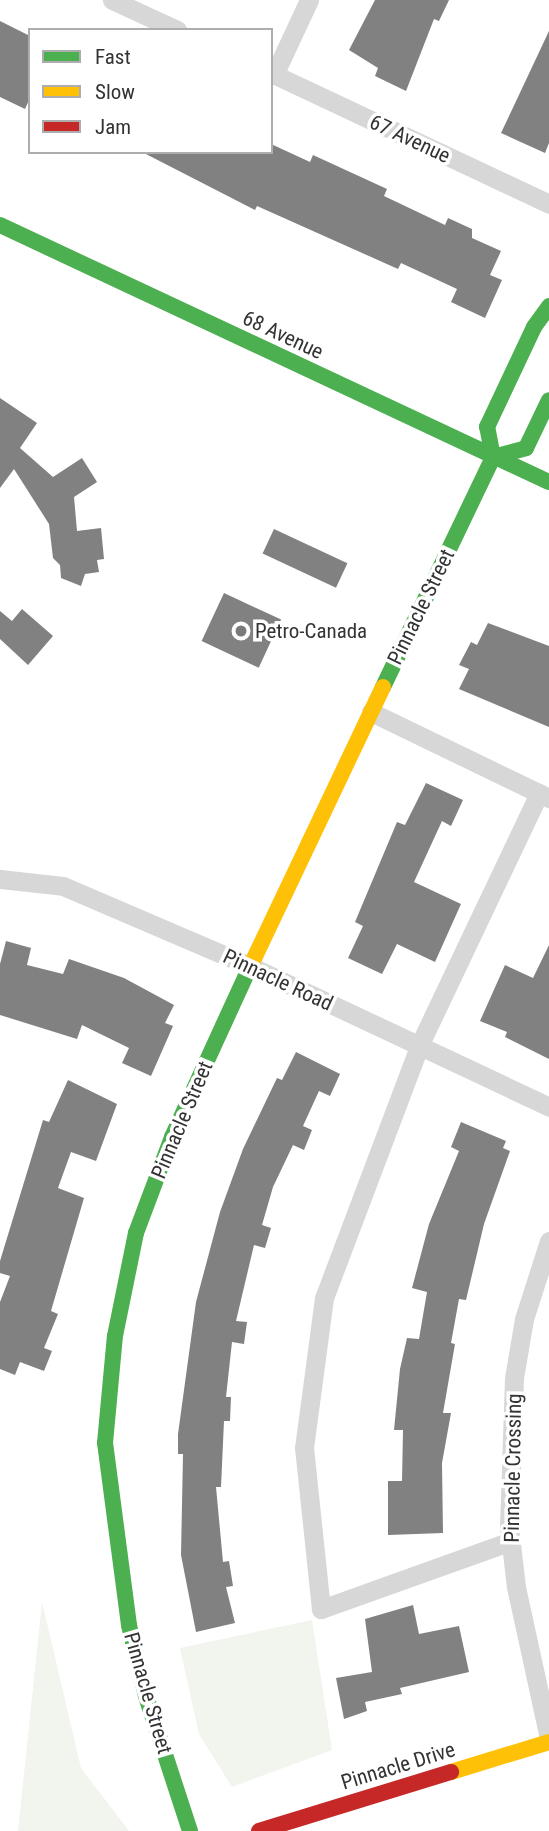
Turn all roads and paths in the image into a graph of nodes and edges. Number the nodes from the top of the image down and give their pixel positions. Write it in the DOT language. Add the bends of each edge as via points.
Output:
graph roads {
  1 [pos="113,0"];
  2 [pos="309,0"];
  3 [pos="173,28"];
  4 [pos="273,74"];
  5 [pos="549,204"];
  6 [pos="0,225"];
  7 [pos="549,306"];
  8 [pos="549,400"];
  9 [pos="493,457"];
  10 [pos="549,482"];
  11 [pos="371,712"];
  12 [pos="544,796"];
  13 [pos="0,879"];
  14 [pos="250,966"];
  15 [pos="419,1046"];
  16 [pos="549,1107"];
  17 [pos="549,1241"];
  18 [pos="511,1541"];
  19 [pos="549,1740"];
  20 [pos="190,1831"];
  21 [pos="259,1831"];
  1 -- 3 [label="street"];
  2 -- 4 [label="street"];
  4 -- 5 [label="street, 67 Avenue"];
  6 -- 9 [label="street, 68 Avenue"];
  7 -- 9 [label="street" via="534,327 487,427"];
  8 -- 9 [label="street" via="526,448"];
  9 -- 10 [label="street, 68 Avenue"];
  9 -- 11 [label="street, Pinnacle Street"];
  11 -- 12 [label="street"];
  11 -- 14 [label="street, Pinnacle Street"];
  12 -- 15 [label="street"];
  13 -- 14 [label="street, Pinnacle Road" via="63,886"];
  14 -- 15 [label="street, Pinnacle Road"];
  14 -- 20 [label="street, Pinnacle Street" via="172,1137 136,1233 115,1336 105,1443 129,1625 146,1696"];
  15 -- 16 [label="street, Pinnacle Road"];
  15 -- 18 [label="street" via="324,1298 304,1448 321,1609"];
  17 -- 18 [label="street, Pinnacle Crossing" via="524,1319 514,1378"];
  18 -- 19 [label="street, Pinnacle Crossing" via="516,1587"];
  19 -- 21 [label="street, Pinnacle Drive"];
}
